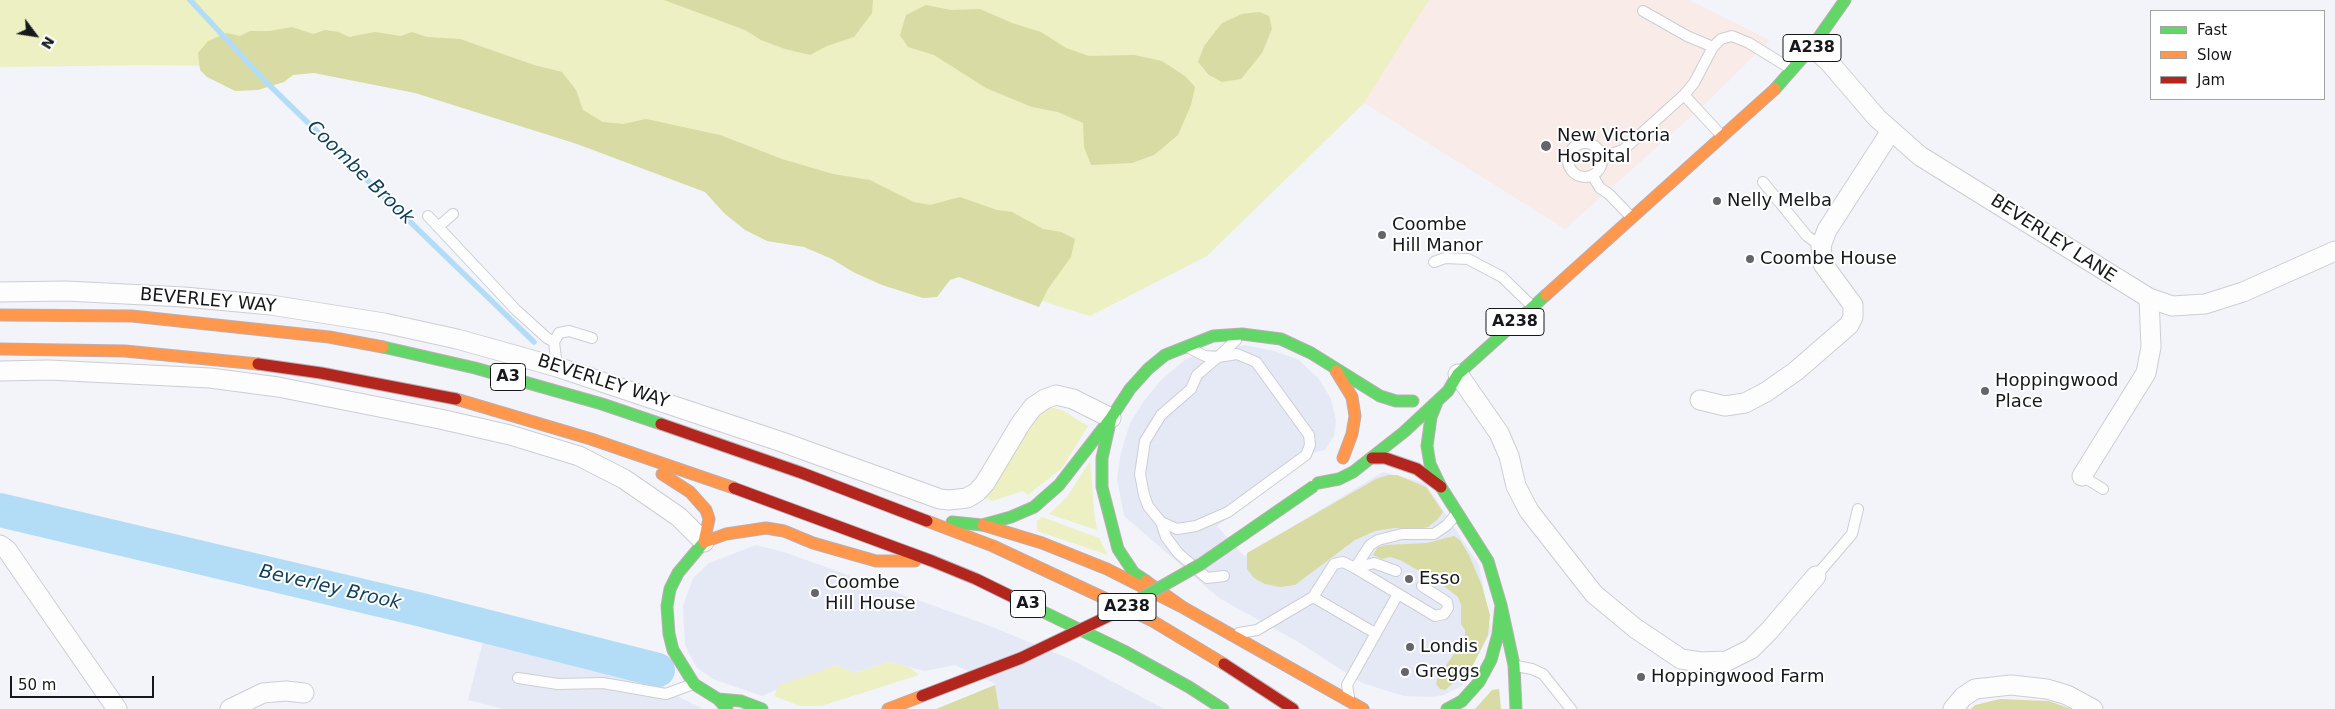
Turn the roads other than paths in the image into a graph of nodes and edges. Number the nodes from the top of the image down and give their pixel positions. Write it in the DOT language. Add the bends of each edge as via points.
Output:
graph roads {
  1 [pos="1845,0"];
  2 [pos="1643,11"];
  3 [pos="1714,47"];
  4 [pos="1812,47"];
  5 [pos="1793,70"];
  6 [pos="1684,95"];
  7 [pos="1891,131"];
  8 [pos="1723,136"];
  9 [pos="1602,157"];
  10 [pos="1592,175"];
  11 [pos="1763,182"];
  12 [pos="453,214"];
  13 [pos="428,216"];
  14 [pos="1632,218"];
  15 [pos="438,227"];
  16 [pos="1821,246"];
  17 [pos="2335,250"];
  18 [pos="1434,262"];
  19 [pos="0,292"];
  20 [pos="2149,298"];
  21 [pos="1533,307"];
  22 [pos="0,315"];
  23 [pos="1242,334"];
  24 [pos="592,338"];
  25 [pos="554,342"];
  26 [pos="1186,347"];
  27 [pos="0,349"];
  28 [pos="1218,357"];
  29 [pos="557,367"];
  30 [pos="1335,370"];
  31 [pos="0,372"];
  32 [pos="1451,376"];
  33 [pos="1700,400"];
  34 [pos="1437,402"];
  35 [pos="1397,413"];
  36 [pos="1111,418"];
  37 [pos="591,439"];
  38 [pos="1359,445"];
  39 [pos="1343,458"];
  40 [pos="1372,458"];
  41 [pos="2082,476"];
  42 [pos="1316,485"];
  43 [pos="1441,487"];
  44 [pos="2103,489"];
  45 [pos="1858,509"];
  46 [pos="1458,511"];
  47 [pos="920,517"];
  48 [pos="1162,522"];
  49 [pos="982,525"];
  50 [pos="704,542"];
  51 [pos="0,545"];
  52 [pos="932,560"];
  53 [pos="1355,568"];
  54 [pos="1396,571"];
  55 [pos="1224,576"];
  56 [pos="1816,576"];
  57 [pos="1422,586"];
  58 [pos="1398,594"];
  59 [pos="1313,597"];
  60 [pos="1501,605"];
  61 [pos="1184,608"];
  62 [pos="1375,632"];
  63 [pos="1230,634"];
  64 [pos="1491,660"];
  65 [pos="1514,665"];
  66 [pos="518,678"];
  67 [pos="694,684"];
  68 [pos="304,693"];
  69 [pos="718,699"];
  70 [pos="1349,702"];
  71 [pos="117,709"];
  72 [pos="230,709"];
  73 [pos="727,709"];
  74 [pos="762,709"];
  75 [pos="888,709"];
  76 [pos="1223,709"];
  77 [pos="1293,709"];
  78 [pos="1363,709"];
  79 [pos="1447,709"];
  80 [pos="1516,709"];
  81 [pos="1571,709"];
  82 [pos="1953,709"];
  83 [pos="2093,709"];
  1 -- 4 [label="main road, A238"];
  2 -- 3 [label="lane"];
  3 -- 5 [label="lane" via="1721,39 1732,36"];
  3 -- 6 [label="lane"];
  4 -- 5 [label="main road, A238"];
  4 -- 7 [label="street, BEVERLEY LANE"];
  5 -- 8 [label="main road, A238" via="1774,92"];
  6 -- 8 [label="lane"];
  6 -- 9 [label="lane" via="1623,150"];
  7 -- 16 [label="street" via="1827,230"];
  7 -- 20 [label="street, BEVERLEY LANE" via="1920,156"];
  8 -- 14 [label="main road, A238"];
  9 -- 10 [label="lane" via="1600,168"];
  9 -- 10 [label="lane" via="1597,148 1587,143 1576,146 1569,154 1570,165 1576,174"];
  10 -- 14 [label="lane" via="1600,188"];
  11 -- 16 [label="lane" via="1806,236"];
  12 -- 15 [label="lane"];
  13 -- 15 [label="lane"];
  14 -- 21 [label="main road, A238"];
  15 -- 25 [label="lane" via="516,310"];
  16 -- 33 [label="street" via="1823,264 1853,305 1849,325 1796,371 1745,403 1725,406"];
  17 -- 20 [label="street, BEVERLEY LANE" via="2243,292 2205,304 2172,306"];
  18 -- 21 [label="lane" via="1445,258 1468,259 1502,277"];
  19 -- 29 [label="street, BEVERLEY WAY" via="66,291 271,305 384,323"];
  20 -- 41 [label="street" via="2151,347 2146,373"];
  21 -- 32 [label="main road, A238"];
  22 -- 47 [label="main road, BEVERLEY WAY / A3" via="132,316 225,324 329,337 404,351 602,404"];
  23 -- 26 [label="main road" via="1213,336"];
  23 -- 28 [label="lane"];
  23 -- 30 [label="main road" via="1281,339 1311,353"];
  24 -- 25 [label="lane" via="569,331 559,333"];
  25 -- 29 [label="lane"];
  26 -- 28 [label="lane" via="1205,356"];
  26 -- 36 [label="main road" via="1165,356 1148,369"];
  27 -- 37 [label="main road, A3" via="125,351 229,360 321,373 464,401"];
  28 -- 48 [label="lane" via="1197,375 1191,389 1161,415 1145,441 1141,462 1142,484 1148,506"];
  28 -- 48 [label="lane" via="1237,354 1256,362 1309,435 1310,445 1306,454 1228,512 1187,529 1177,529"];
  29 -- 36 [label="street, BEVERLEY WAY" via="949,500 967,498 977,492 1032,407 1045,399 1056,395 1074,399"];
  30 -- 35 [label="main road" via="1380,396 1396,401 1416,398"];
  30 -- 39 [label="main road" via="1352,397 1355,416"];
  31 -- 50 [label="street" via="49,370 210,378 278,387 440,418 579,456 624,479 679,517"];
  32 -- 34 [label="main road, A238" via="1448,391"];
  32 -- 56 [label="street" via="1500,433 1516,486 1529,511 1594,594 1635,628 1681,659 1726,661 1751,649"];
  34 -- 40 [label="main road, A238"];
  34 -- 43 [label="main road" via="1431,417 1427,446 1430,464"];
  36 -- 49 [label="main road" via="1059,486 1034,507"];
  36 -- 61 [label="main road" via="1102,458 1102,487 1118,549 1134,573"];
  37 -- 50 [label="main road" via="690,492 706,510 709,519"];
  37 -- 52 [label="main road, A3"];
  38 -- 39 [label="main road, A238"];
  39 -- 42 [label="main road, A238"];
  40 -- 42 [label="main road, A238" via="1340,479"];
  40 -- 43 [label="main road" via="1384,458 1417,469"];
  41 -- 44 [label="lane"];
  42 -- 75 [label="main road, A238, bridge" via="1201,564 1112,615 1013,662"];
  43 -- 46 [label="main road"];
  45 -- 56 [label="lane" via="1852,534"];
  46 -- 53 [label="lane" via="1434,534 1402,534 1378,540 1370,545"];
  46 -- 60 [label="main road" via="1488,561"];
  47 -- 49 [label="main road"];
  47 -- 77 [label="main road, BEVERLEY WAY / A3" via="993,546 1151,620"];
  48 -- 55 [label="lane" via="1166,537 1178,553 1207,578"];
  49 -- 61 [label="main road" via="1042,542 1107,569"];
  50 -- 52 [label="main road" via="726,534 766,528 876,561"];
  50 -- 67 [label="main road" via="678,573 670,589 667,606 668,634 673,650"];
  51 -- 71 [label="street" via="7,550"];
  52 -- 76 [label="main road, A3" via="1124,651"];
  53 -- 54 [label="lane" via="1374,563"];
  53 -- 58 [label="lane"];
  53 -- 59 [label="lane" via="1343,562 1334,564"];
  57 -- 58 [label="lane" via="1447,602 1444,614 1434,616"];
  58 -- 62 [label="lane"];
  59 -- 62 [label="lane"];
  59 -- 63 [label="lane" via="1257,630"];
  60 -- 64 [label="main road"];
  60 -- 65 [label="main road"];
  61 -- 63 [label="main road"];
  62 -- 70 [label="lane" via="1347,685"];
  63 -- 70 [label="main road"];
  64 -- 65 [label="lane"];
  64 -- 79 [label="main road" via="1480,682 1462,701"];
  65 -- 80 [label="main road"];
  65 -- 81 [label="lane" via="1543,674"];
  66 -- 67 [label="lane" via="558,684 603,684 666,694"];
  67 -- 69 [label="main road"];
  68 -- 72 [label="street" via="263,693"];
  69 -- 73 [label="main road"];
  69 -- 74 [label="main road" via="741,701"];
  70 -- 78 [label="main road"];
  82 -- 83 [label="street" via="1974,689 2011,685 2047,689"];
}
